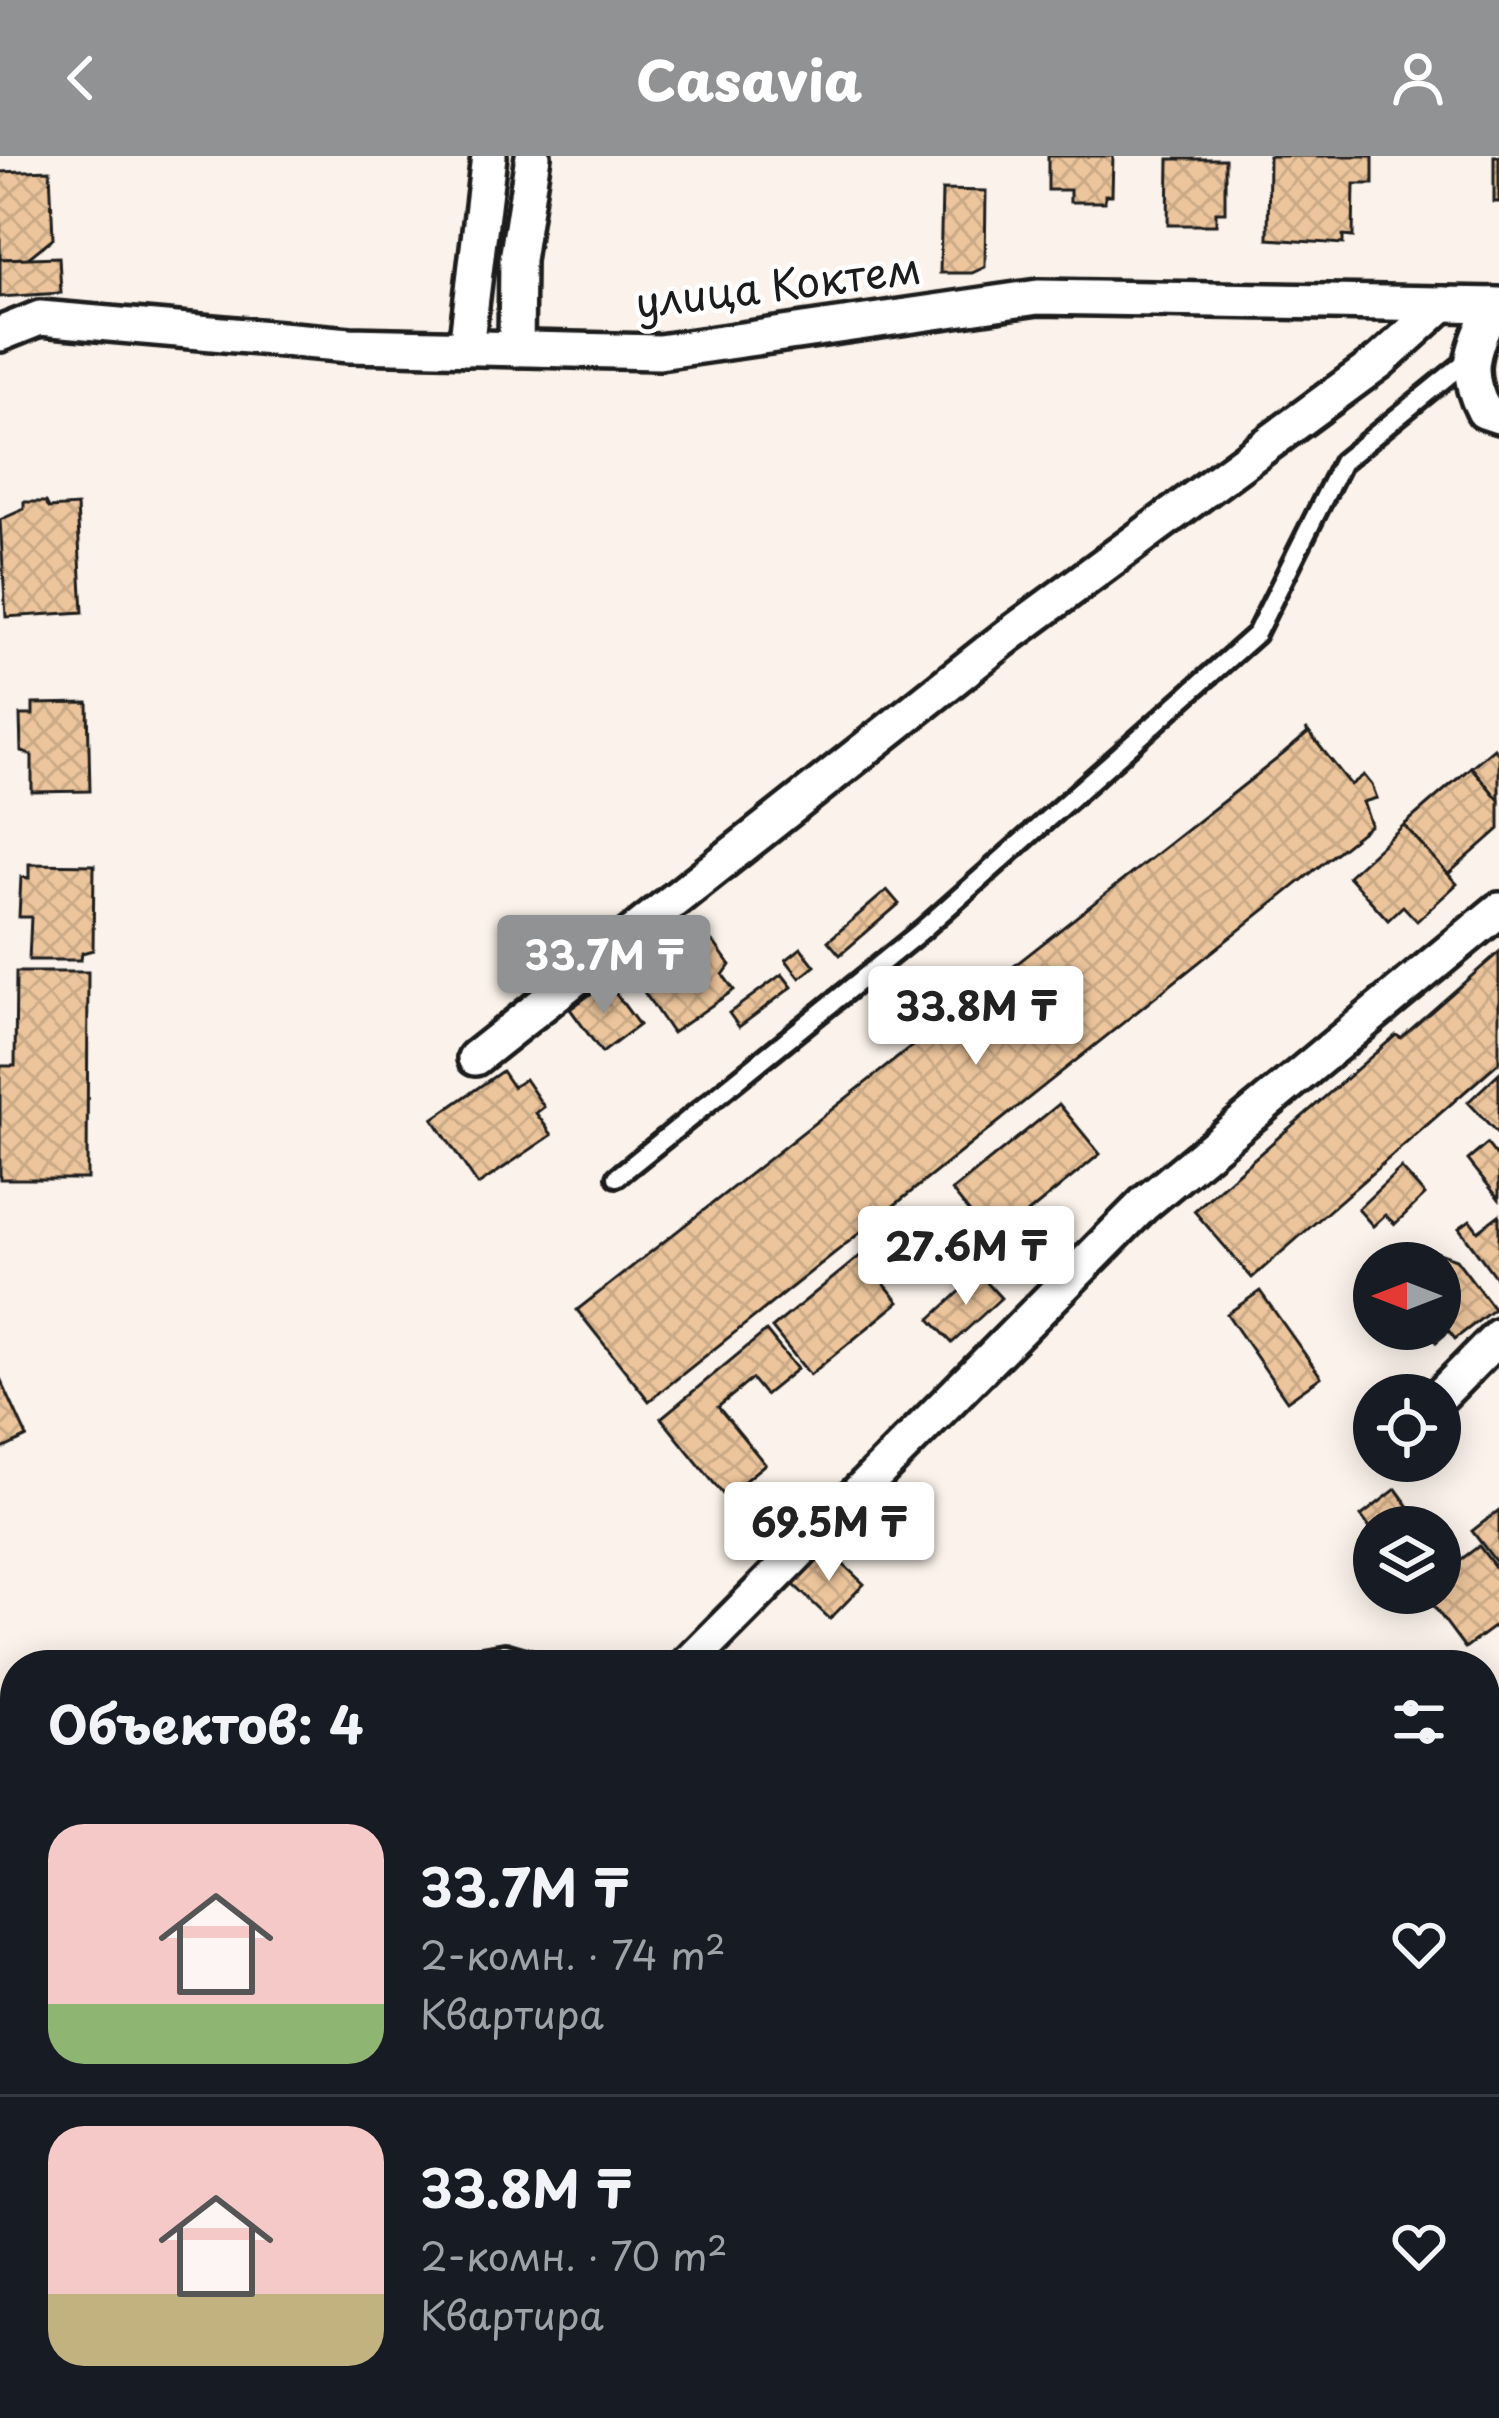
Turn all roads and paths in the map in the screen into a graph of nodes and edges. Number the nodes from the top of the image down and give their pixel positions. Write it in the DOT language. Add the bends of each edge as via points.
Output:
graph roads {
  1 [pos="489,156"];
  2 [pos="532,156"];
  3 [pos="1443,304"];
  4 [pos="1496,305"];
  5 [pos="0,334"];
  6 [pos="466,348"];
  7 [pos="516,349"];
  8 [pos="1471,357"];
  9 [pos="1499,416"];
  10 [pos="1499,910"];
  11 [pos="475,1058"];
  12 [pos="617,1177"];
  13 [pos="1499,1336"];
  14 [pos="1461,1375"];
  15 [pos="702,1650"];
  1 -- 6 [label="street"];
  2 -- 7 [label="street" via="517,260"];
  3 -- 4 [label="street, улица Коктем"];
  3 -- 7 [label="street, улица Коктем" via="1038,297 659,352"];
  3 -- 11 [label="street" via="1380,361 1009,635"];
  4 -- 8 [label="street"];
  5 -- 6 [label="street, улица Коктем" via="40,318"];
  6 -- 7 [label="street, улица Коктем"];
  8 -- 9 [label="street" via="1472,388 1484,411"];
  8 -- 12 [label="lane" via="1342,462 1256,634 920,932"];
  10 -- 15 [label="street" via="1144,1204"];
  13 -- 14 [label="street"];
}
